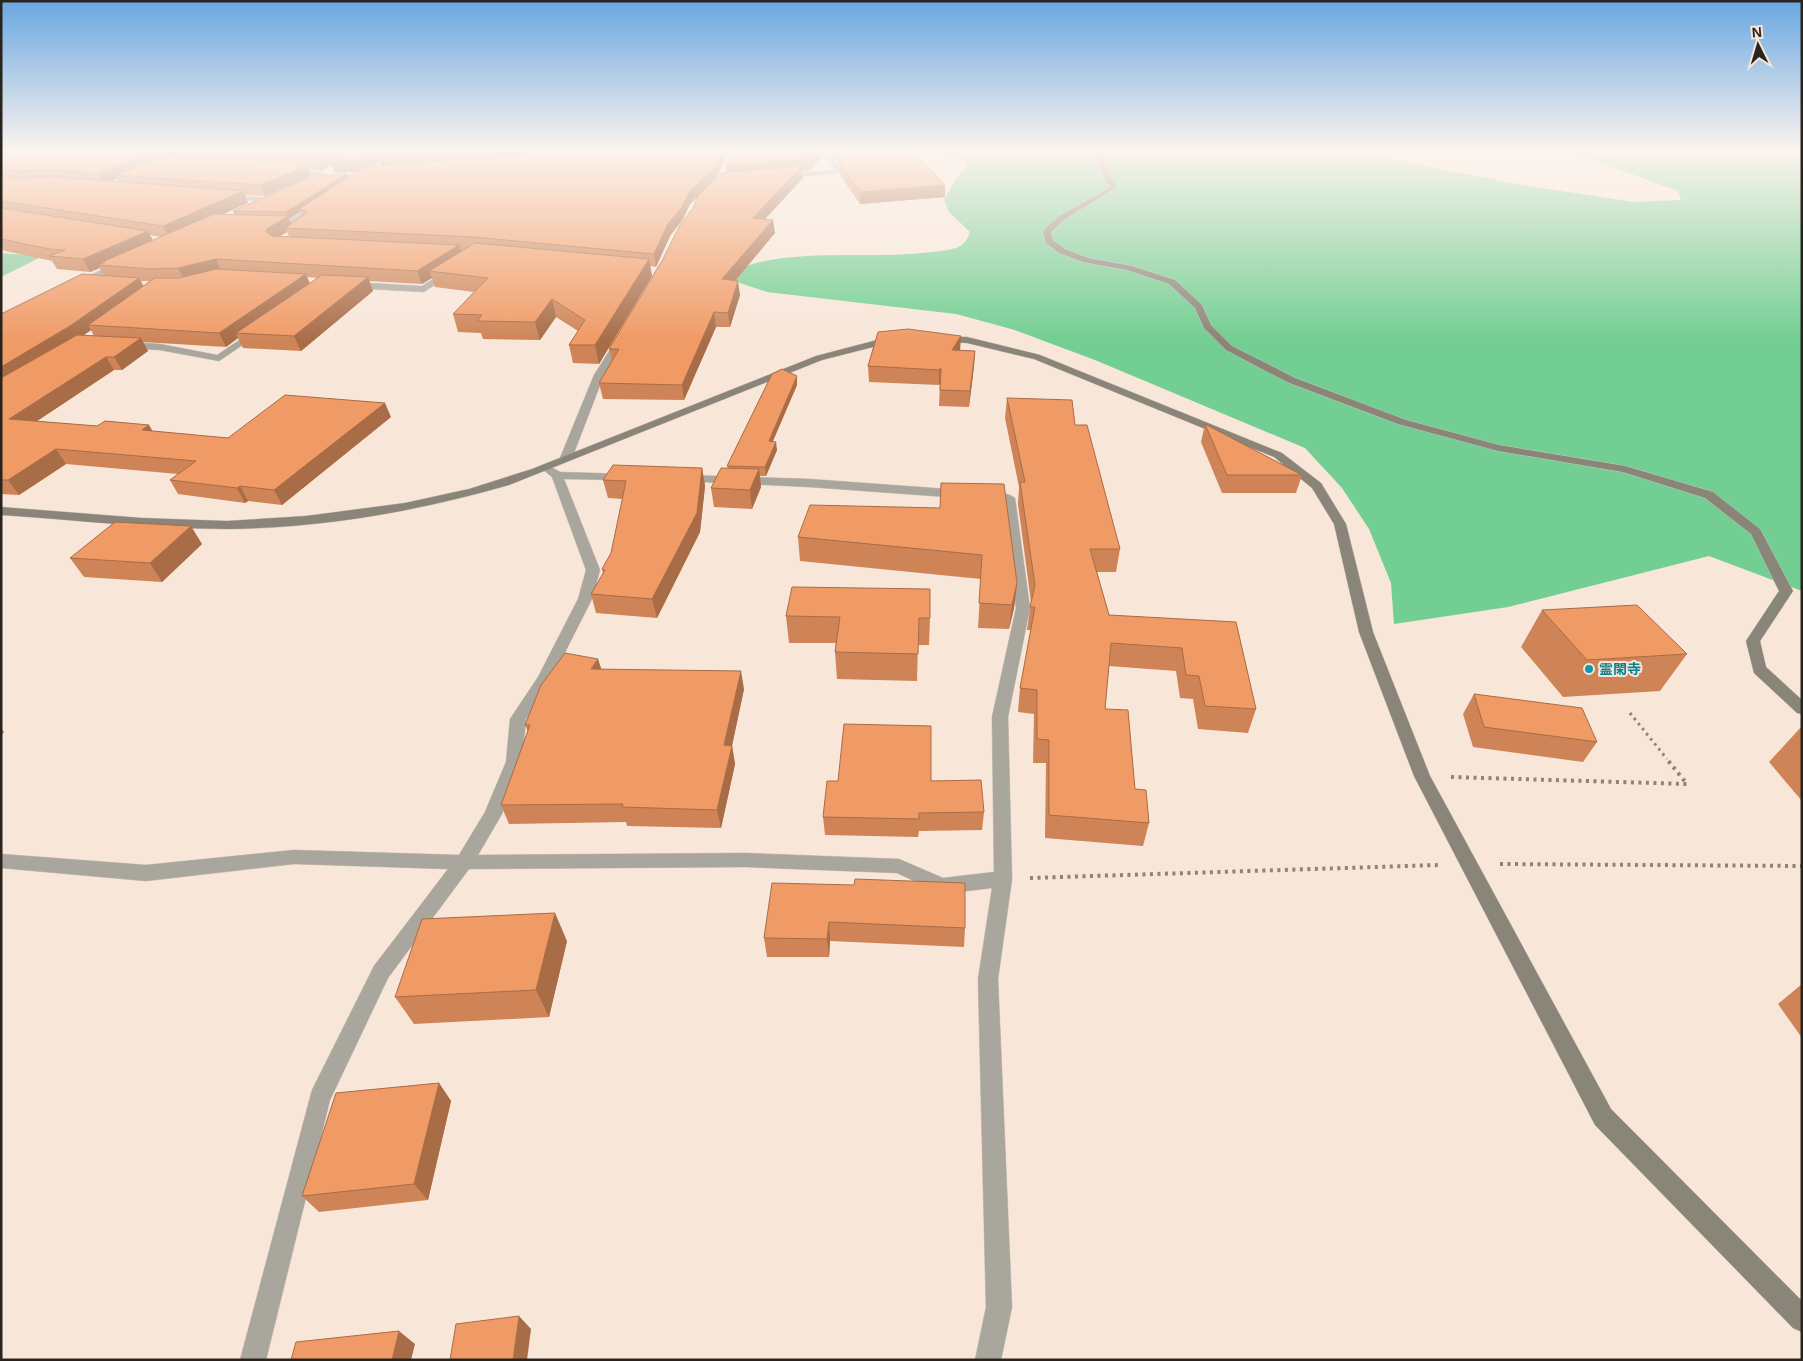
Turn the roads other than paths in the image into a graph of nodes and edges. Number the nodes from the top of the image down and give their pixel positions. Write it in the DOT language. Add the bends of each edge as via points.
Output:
graph roads {
  1 [pos="304,215"];
  2 [pos="1066,215"];
  3 [pos="280,224"];
  4 [pos="290,224"];
  5 [pos="307,224"];
  6 [pos="126,261"];
  7 [pos="455,269"];
  8 [pos="102,282"];
  9 [pos="345,285"];
  10 [pos="268,324"];
  11 [pos="624,332"];
  12 [pos="927,338"];
  13 [pos="908,340"];
  14 [pos="111,344"];
  15 [pos="566,458"];
  16 [pos="551,471"];
  17 [pos="634,478"];
  18 [pos="673,479"];
  19 [pos="1,511"];
  20 [pos="1802,708"];
  21 [pos="1,861"];
  22 [pos="464,862"];
  23 [pos="1003,878"];
  24 [pos="1802,1319"];
  25 [pos="253,1360"];
  26 [pos="988,1360"];
  1 -- 4 [label="street"];
  2 -- 20 [label="street" via="1056,220 1047,232 1049,241 1062,251 1172,282 1198,307 1207,326 1229,348 1291,380 1402,422 1498,448 1625,469 1709,494 1756,532 1786,591 1753,641 1759,669"];
  3 -- 4 [label="street"];
  4 -- 5 [label="street"];
  6 -- 8 [label="street" via="83,281"];
  7 -- 9 [label="street" via="424,290"];
  10 -- 14 [label="street" via="219,358 160,347"];
  11 -- 15 [label="street" via="599,375"];
  12 -- 24 [label="street" via="967,340 1037,357 1278,455 1317,486 1340,524 1366,632 1422,776 1603,1117"];
  13 -- 15 [label="street" via="881,342 819,358"];
  15 -- 16 [label="street"];
  16 -- 17 [label="street"];
  16 -- 19 [label="street" via="430,501 345,516 268,523 227,525"];
  16 -- 22 [label="street" via="593,570 585,599 545,678 518,719 514,762 493,814"];
  18 -- 23 [label="street" via="809,482 1009,498 1023,608 1000,717"];
  21 -- 22 [label="street" via="146,873 294,857"];
  22 -- 23 [label="street" via="746,860 899,866 942,886"];
  22 -- 25 [label="street" via="381,972 320,1098"];
  23 -- 26 [label="street" via="988,979 998,1307"];
}
